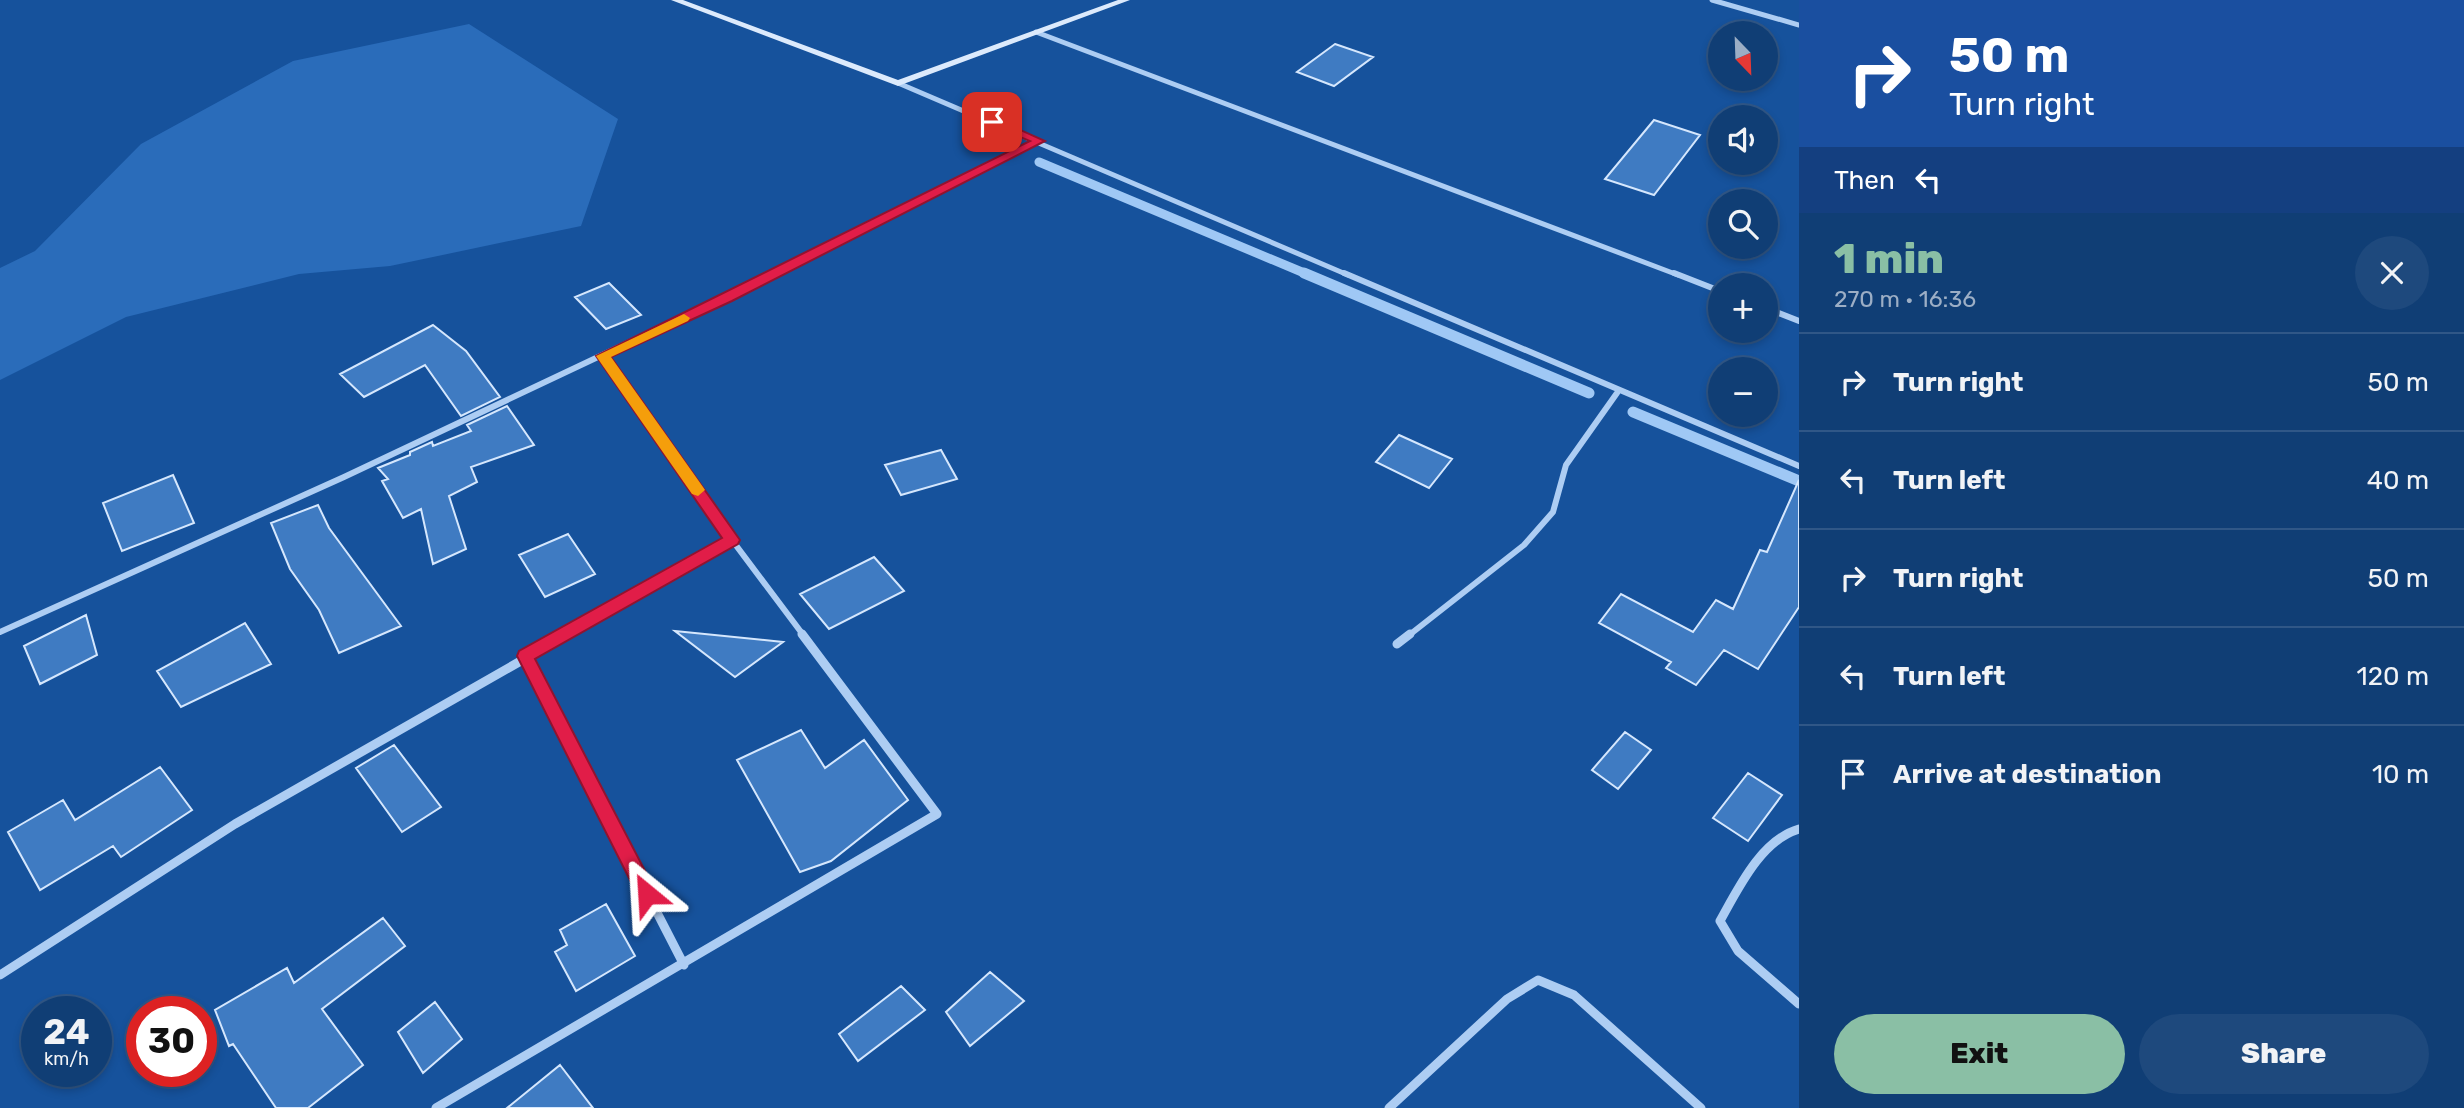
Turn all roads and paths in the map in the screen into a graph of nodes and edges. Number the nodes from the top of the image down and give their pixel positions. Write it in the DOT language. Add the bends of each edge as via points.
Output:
graph roads {
  1 [pos="676,0"];
  2 [pos="1126,0"];
  3 [pos="1712,0"];
  4 [pos="1799,26"];
  5 [pos="1037,32"];
  6 [pos="898,83"];
  7 [pos="1039,141"];
  8 [pos="1708,286"];
  9 [pos="1778,313"];
  10 [pos="1799,321"];
  11 [pos="603,356"];
  12 [pos="1617,393"];
  13 [pos="1799,466"];
  14 [pos="732,540"];
  15 [pos="0,632"];
  16 [pos="1397,645"];
  17 [pos="525,656"];
  18 [pos="1799,829"];
  19 [pos="684,965"];
  20 [pos="0,975"];
  21 [pos="1799,1004"];
  22 [pos="436,1108"];
  23 [pos="1388,1108"];
  24 [pos="1701,1108"];
  1 -- 6 [label="main road"];
  2 -- 5 [label="main road"];
  3 -- 4 [label="street"];
  5 -- 6 [label="main road"];
  5 -- 8 [label="street"];
  6 -- 7 [label="street"];
  7 -- 11 [label="street"];
  7 -- 12 [label="street"];
  9 -- 10 [label="street"];
  11 -- 14 [label="street"];
  11 -- 15 [label="street"];
  12 -- 13 [label="street"];
  12 -- 16 [label="street" via="1566,465 1553,512 1524,545"];
  14 -- 17 [label="street"];
  14 -- 19 [label="street" via="937,814"];
  17 -- 19 [label="street"];
  17 -- 20 [label="street" via="235,824"];
  18 -- 21 [label="street" via="1792,829 1764,852 1720,922 1738,951"];
  19 -- 22 [label="street"];
  23 -- 24 [label="street" via="1507,999 1538,980 1574,995"];
}
